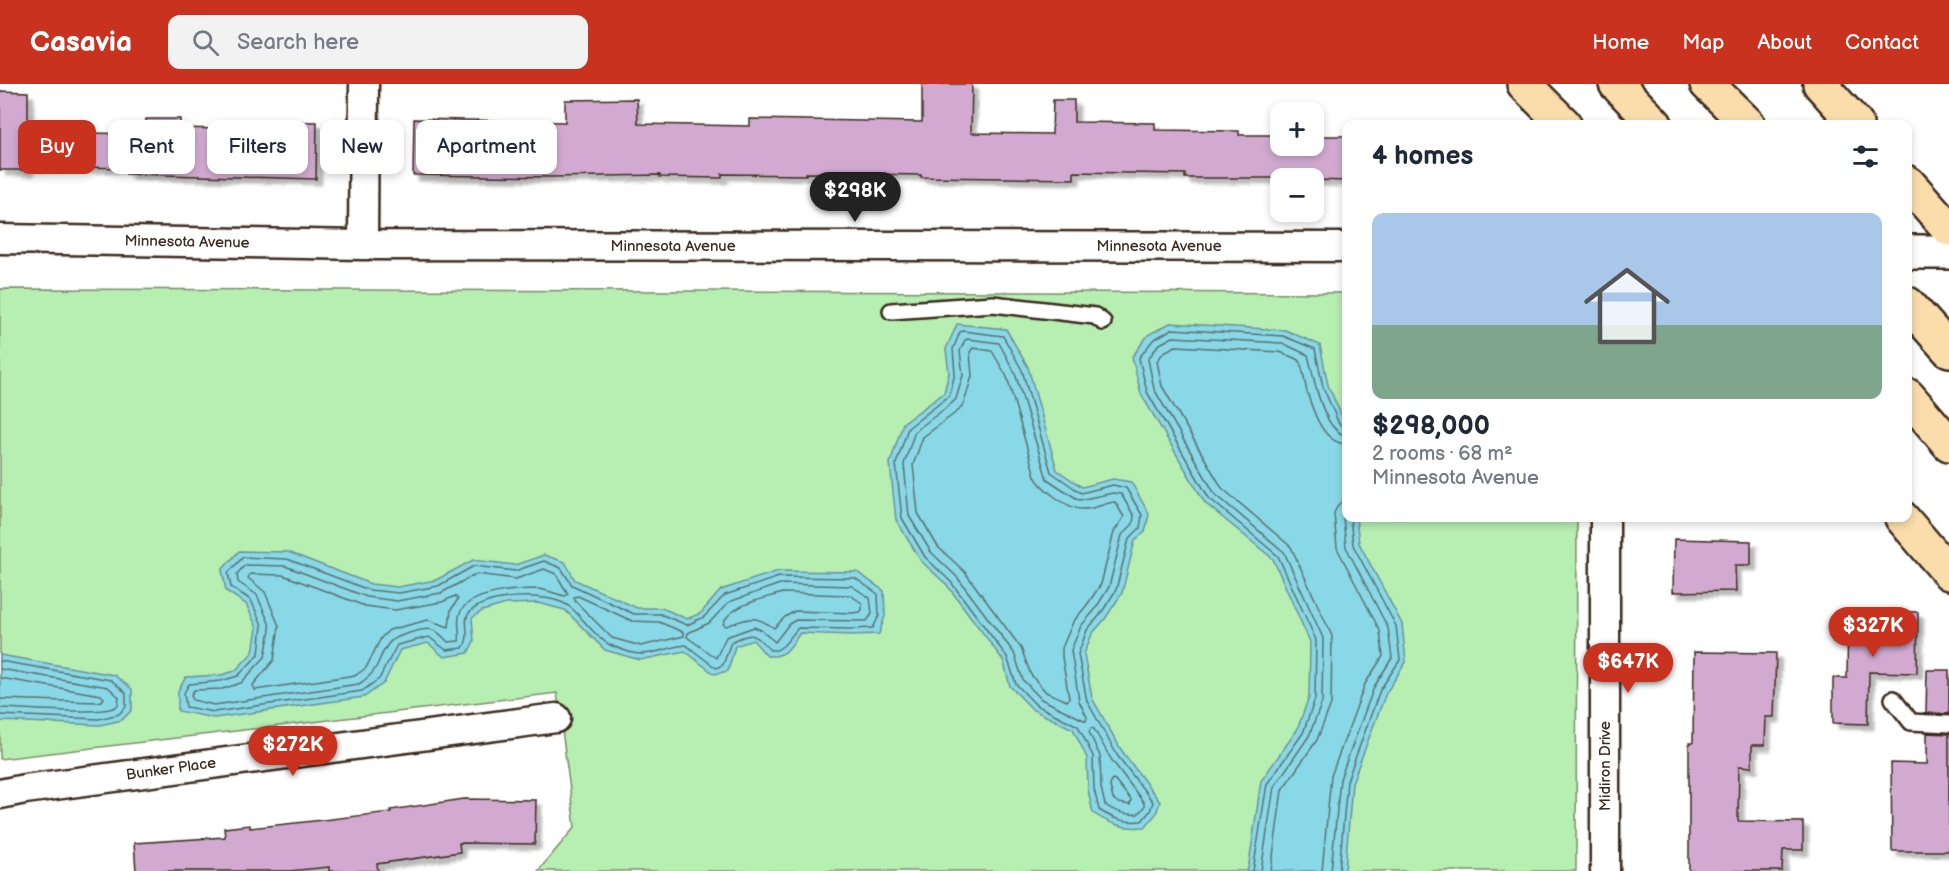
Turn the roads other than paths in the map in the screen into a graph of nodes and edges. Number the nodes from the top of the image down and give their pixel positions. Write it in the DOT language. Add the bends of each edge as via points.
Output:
graph roads {
  1 [pos="364,84"];
  2 [pos="1524,84"];
  3 [pos="1616,84"];
  4 [pos="1707,84"];
  5 [pos="1820,84"];
  6 [pos="1560,120"];
  7 [pos="1651,120"];
  8 [pos="1744,120"];
  9 [pos="1852,120"];
  10 [pos="1912,187"];
  11 [pos="1949,229"];
  12 [pos="0,239"];
  13 [pos="363,245"];
  14 [pos="1342,247"];
  15 [pos="1912,252"];
  16 [pos="1949,252"];
  17 [pos="1912,308"];
  18 [pos="891,311"];
  19 [pos="1104,322"];
  20 [pos="1949,350"];
  21 [pos="1912,401"];
  22 [pos="1949,444"];
  23 [pos="1605,522"];
  24 [pos="1905,522"];
  25 [pos="1949,573"];
  26 [pos="1893,699"];
  27 [pos="556,718"];
  28 [pos="1949,724"];
  29 [pos="0,794"];
  30 [pos="1605,871"];
  1 -- 13 [label="street"];
  2 -- 6 [label="highway"];
  3 -- 7 [label="highway"];
  4 -- 8 [label="highway"];
  5 -- 9 [label="highway"];
  10 -- 11 [label="highway"];
  12 -- 13 [label="street, Minnesota Avenue"];
  13 -- 14 [label="street, Minnesota Avenue"];
  15 -- 16 [label="street"];
  17 -- 20 [label="highway"];
  18 -- 19 [label="lane" via="993,304 1095,316"];
  21 -- 22 [label="highway"];
  23 -- 30 [label="street, Midiron Drive"];
  24 -- 25 [label="highway"];
  26 -- 28 [label="lane" via="1911,722"];
  27 -- 29 [label="street, Bunker Place"];
}
